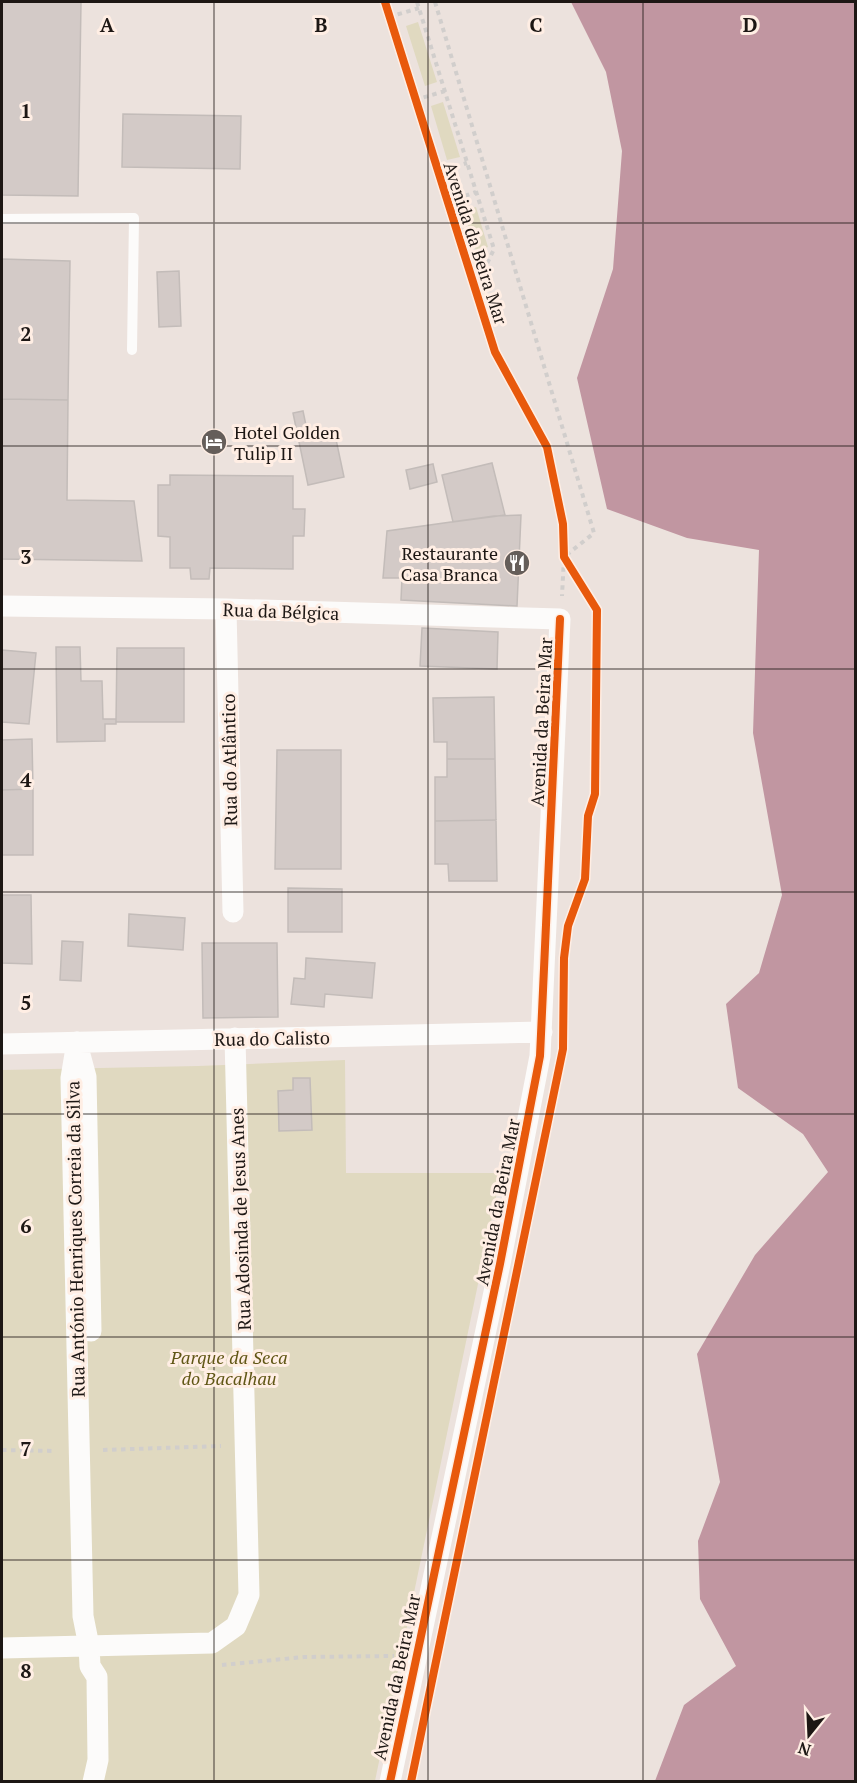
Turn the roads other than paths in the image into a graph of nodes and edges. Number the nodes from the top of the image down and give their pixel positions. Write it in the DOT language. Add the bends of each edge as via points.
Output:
graph roads {
  1 [pos="2,219"];
  2 [pos="132,350"];
  3 [pos="2,606"];
  4 [pos="226,609"];
  5 [pos="560,619"];
  6 [pos="233,912"];
  7 [pos="542,1032"];
  8 [pos="235,1038"];
  9 [pos="77,1042"];
  10 [pos="2,1044"];
  11 [pos="2,1648"];
  12 [pos="90,1656"];
  13 [pos="79,1782"];
  14 [pos="93,1782"];
  15 [pos="390,1782"];
  1 -- 2 [label="lane" via="134,218"];
  3 -- 4 [label="street, Rua da Bélgica"];
  4 -- 5 [label="street, Rua da Bélgica"];
  4 -- 6 [label="street, Rua do Atlântico"];
  5 -- 7 [label="street, Avenida da Beira Mar"];
  7 -- 8 [label="street, Rua do Calisto"];
  7 -- 15 [label="street, Avenida da Beira Mar" via="500,1264"];
  8 -- 9 [label="street, Rua do Calisto"];
  8 -- 12 [label="street, Rua Adosinda de Jesus Anes" via="249,1595 236,1626 212,1643"];
  9 -- 10 [label="street, Rua do Calisto"];
  9 -- 12 [label="street, Rua António Henriques Correia da Silva" via="71,1078 87,1450 83,1616"];
  11 -- 12 [label="street, Rua Adosinda de Jesus Anes"];
  12 -- 13 [label="street, Rua António Henriques Correia da Silva" via="84,1677 84,1759"];
  12 -- 14 [label="street, Rua António Henriques Correia da Silva" via="97,1677 98,1760"];
}
